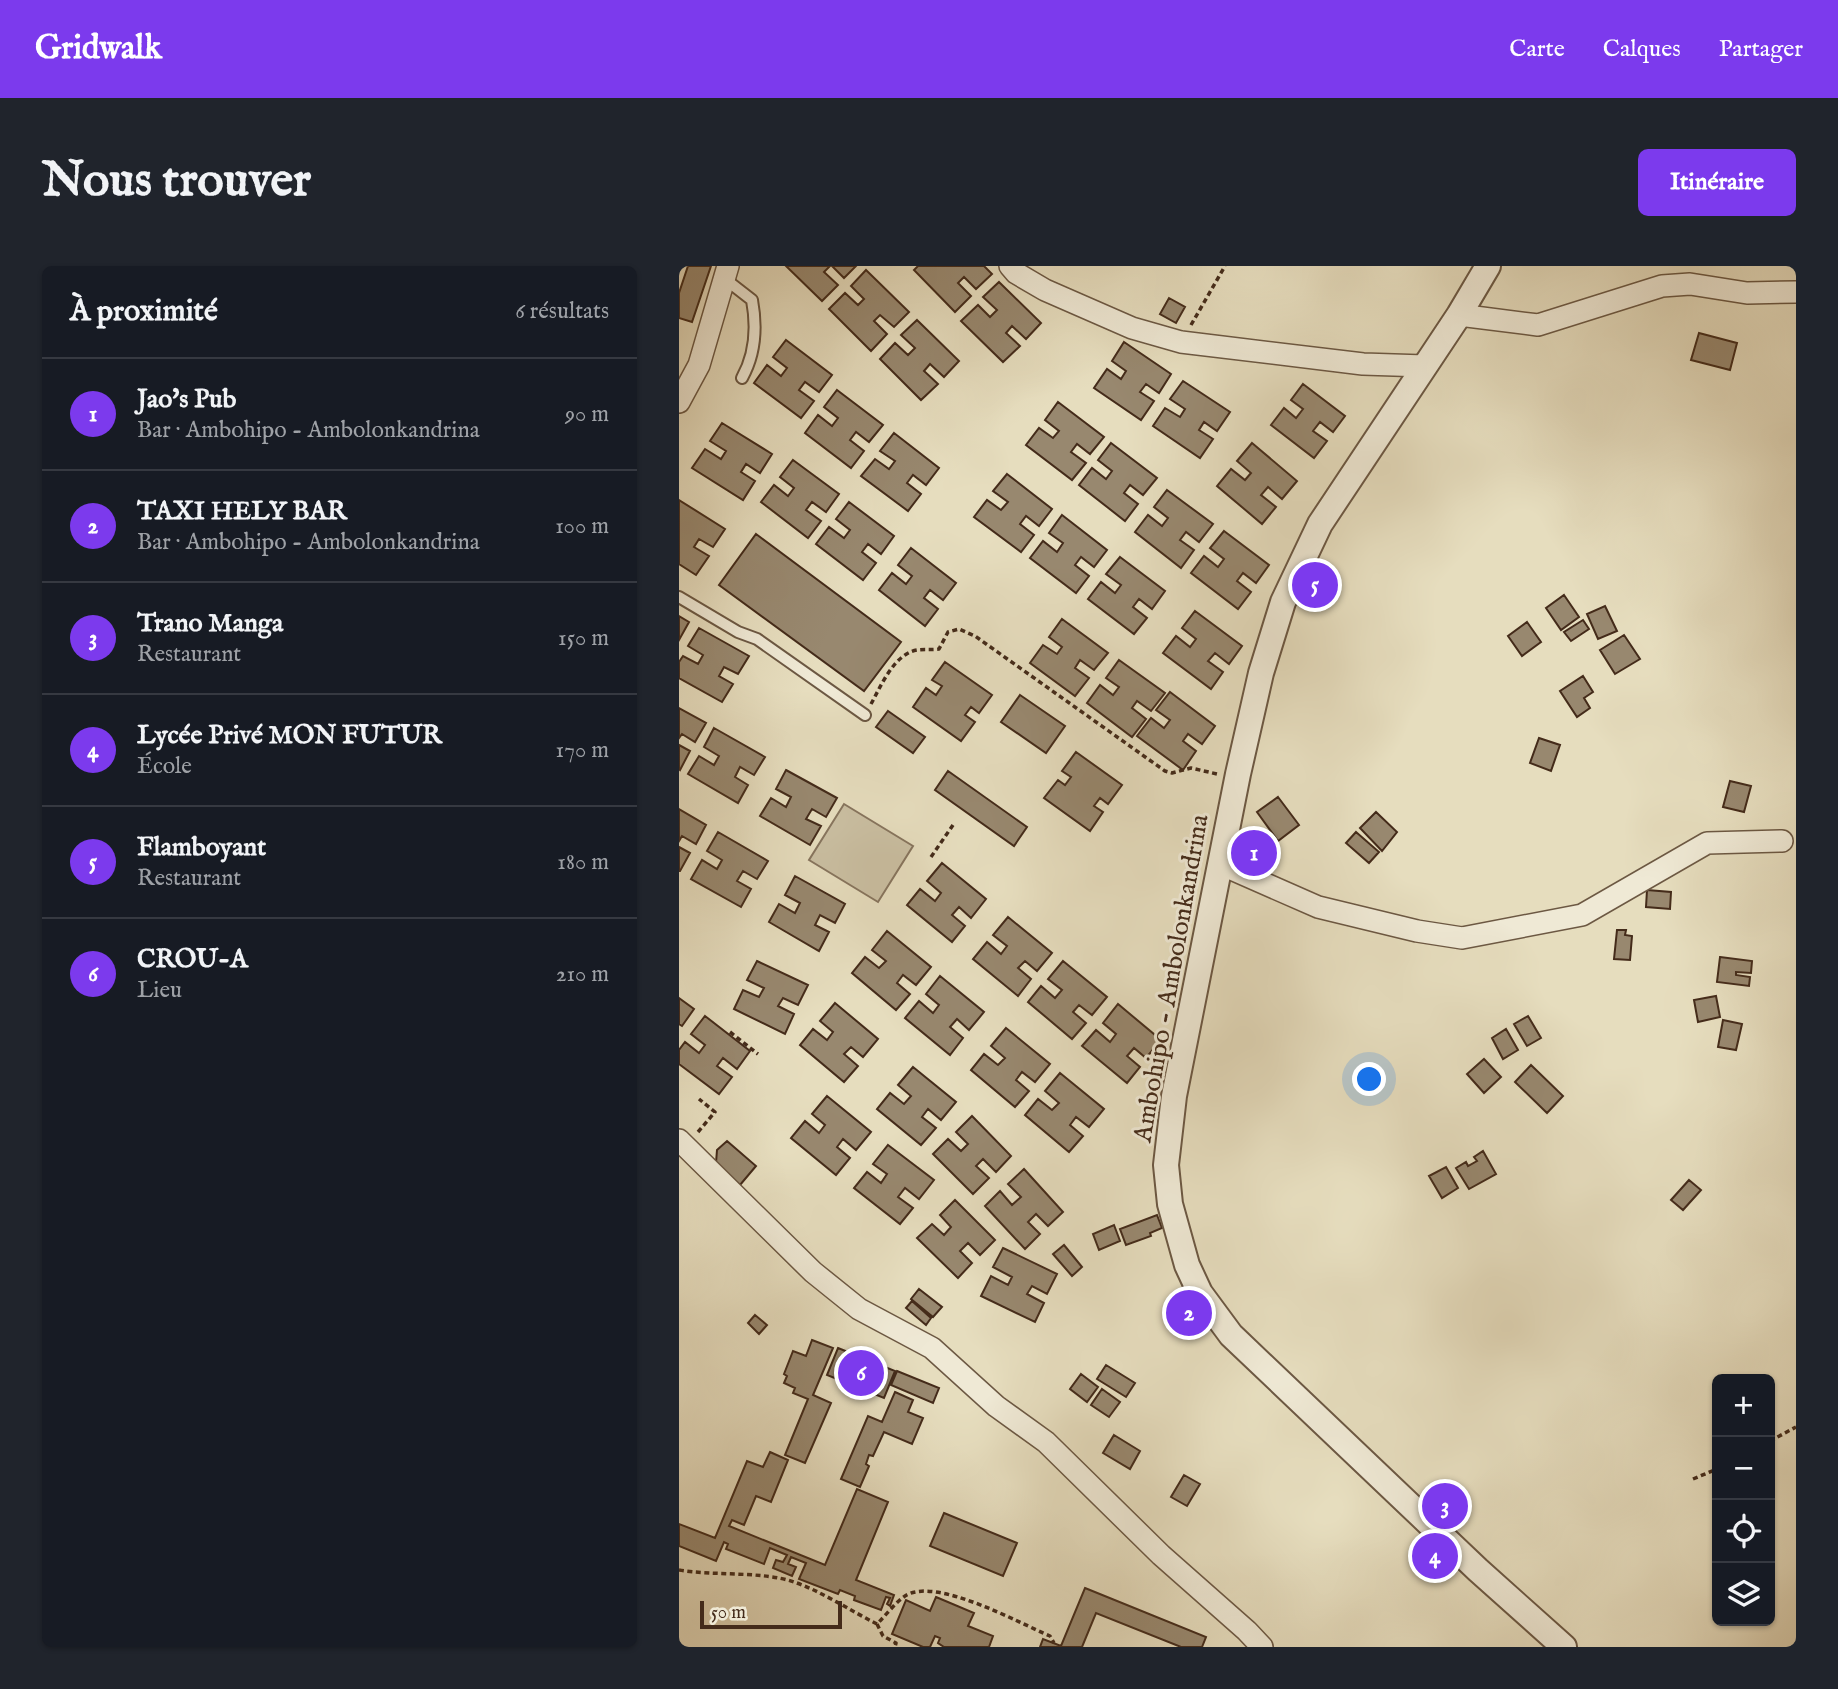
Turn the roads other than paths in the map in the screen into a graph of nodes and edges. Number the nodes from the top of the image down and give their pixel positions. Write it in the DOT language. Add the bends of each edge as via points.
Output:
graph roads {
  1 [pos="1010,266"];
  2 [pos="1488,266"];
  3 [pos="726,272"];
  4 [pos="1796,292"];
  5 [pos="1459,315"];
  6 [pos="1425,366"];
  7 [pos="742,378"];
  8 [pos="679,402"];
  9 [pos="679,597"];
  10 [pos="865,715"];
  11 [pos="1782,841"];
  12 [pos="1220,864"];
  13 [pos="681,1148"];
  14 [pos="1262,1647"];
  15 [pos="1564,1647"];
  1 -- 6 [label="street" via="1045,290 1132,328 1181,342 1363,364"];
  2 -- 5 [label="street, Ambohipo - Ambolonkandrina"];
  3 -- 7 [label="lane" via="753,300 756,319 755,340"];
  3 -- 8 [label="street" via="699,365"];
  4 -- 5 [label="street" via="1662,286 1538,325"];
  5 -- 6 [label="street, Ambohipo - Ambolonkandrina"];
  6 -- 12 [label="street, Ambohipo - Ambolonkandrina" via="1320,524 1283,602 1261,673"];
  9 -- 10 [label="lane" via="757,639"];
  11 -- 12 [label="street" via="1707,843 1581,915 1462,938 1417,932 1318,907"];
  12 -- 15 [label="street, Ambohipo - Ambolonkandrina" via="1174,1096 1166,1165 1170,1204 1187,1265 1200,1293 1231,1335"];
  13 -- 14 [label="street" via="813,1272 859,1309 932,1348 996,1406 1046,1442"];
}
